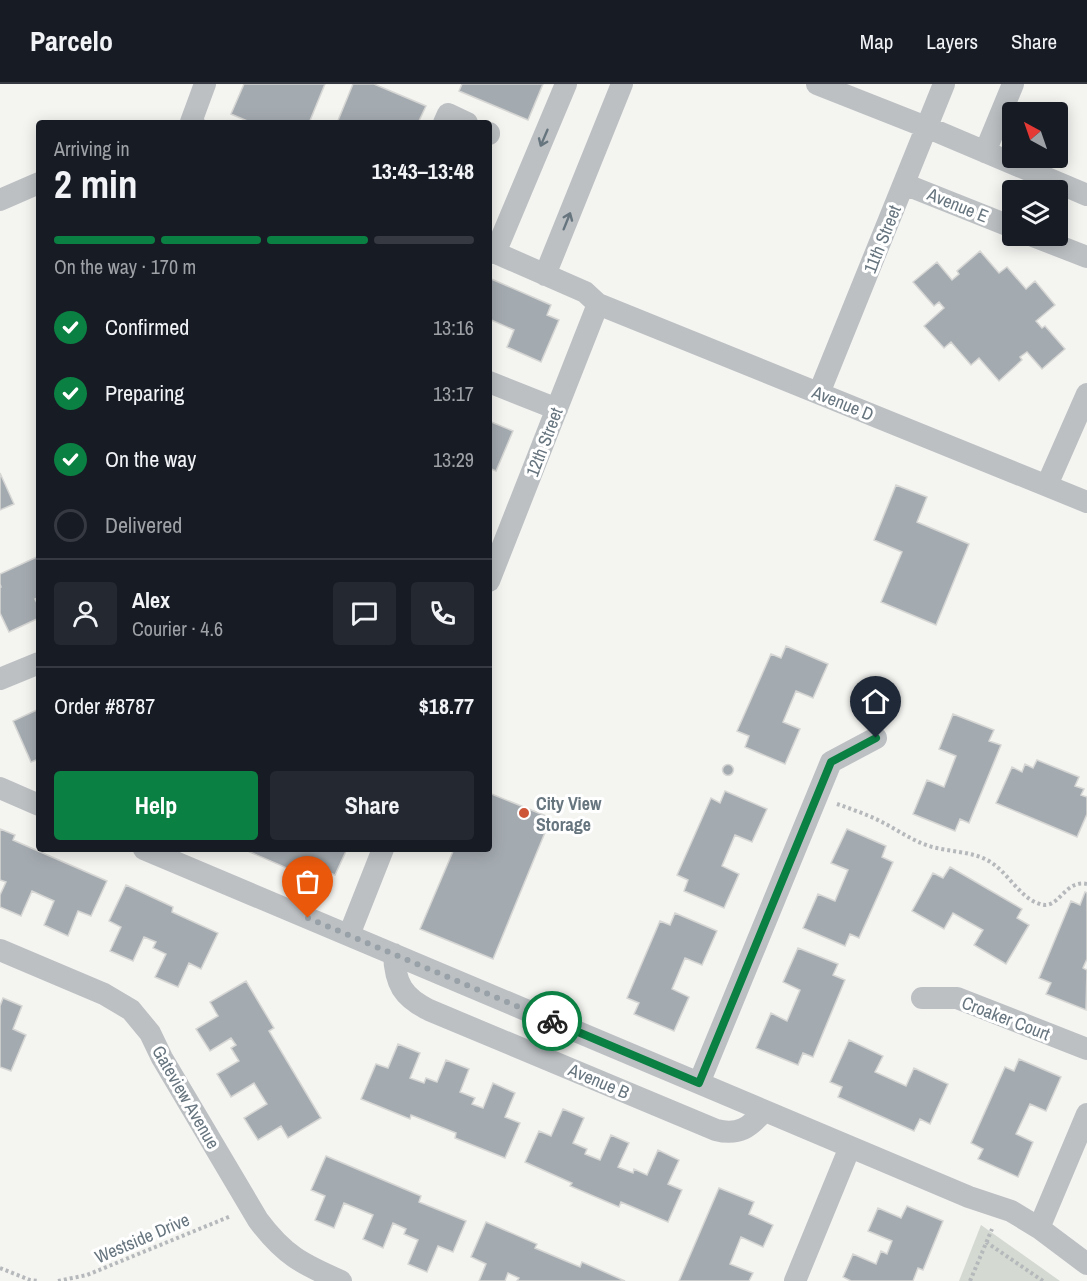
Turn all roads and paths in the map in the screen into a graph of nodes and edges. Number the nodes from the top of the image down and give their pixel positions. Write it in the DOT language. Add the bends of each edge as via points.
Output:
graph roads {
  1 [pos="205,84"];
  2 [pos="566,84"];
  3 [pos="622,84"];
  4 [pos="817,84"];
  5 [pos="944,84"];
  6 [pos="1013,84"];
  7 [pos="192,120"];
  8 [pos="445,120"];
  9 [pos="461,120"];
  10 [pos="926,127"];
  11 [pos="985,152"];
  12 [pos="36,184"];
  13 [pos="904,184"];
  14 [pos="1087,195"];
  15 [pos="0,200"];
  16 [pos="1002,223"];
  17 [pos="1059,246"];
  18 [pos="492,251"];
  19 [pos="1087,257"];
  20 [pos="545,275"];
  21 [pos="598,304"];
  22 [pos="492,383"];
  23 [pos="819,393"];
  24 [pos="1087,394"];
  25 [pos="557,409"];
  26 [pos="1047,486"];
  27 [pos="1087,502"];
  28 [pos="492,573"];
  29 [pos="36,664"];
  30 [pos="0,679"];
  31 [pos="876,738"];
  32 [pos="0,788"];
  33 [pos="817,796"];
  34 [pos="36,804"];
  35 [pos="151,852"];
  36 [pos="382,852"];
  37 [pos="1087,884"];
  38 [pos="349,935"];
  39 [pos="0,950"];
  40 [pos="394,954"];
  41 [pos="922,998"];
  42 [pos="1087,1049"];
  43 [pos="699,1083"];
  44 [pos="765,1111"];
  45 [pos="1087,1114"];
  46 [pos="850,1147"];
  47 [pos="235,1214"];
  48 [pos="1039,1228"];
  49 [pos="992,1229"];
  50 [pos="986,1242"];
  51 [pos="1087,1264"];
  52 [pos="0,1268"];
  53 [pos="38,1281"];
  54 [pos="58,1281"];
  55 [pos="341,1281"];
  56 [pos="795,1281"];
  57 [pos="970,1281"];
  58 [pos="1043,1281"];
  1 -- 7 [label="street"];
  2 -- 18 [label="street, one-way"];
  20 -- 3 [label="street, one-way"];
  4 -- 10 [label="street"];
  5 -- 10 [label="street, 11th Street"];
  6 -- 11 [label="street"];
  8 -- 9 [label="street" via="448,114"];
  10 -- 11 [label="street"];
  10 -- 13 [label="street, 11th Street"];
  11 -- 14 [label="street"];
  12 -- 15 [label="street"];
  13 -- 16 [label="street, Avenue E"];
  13 -- 23 [label="street, 11th Street"];
  17 -- 19 [label="street"];
  18 -- 20 [label="street, Avenue D"];
  20 -- 21 [label="street, Avenue D" via="585,292"];
  21 -- 23 [label="street, Avenue D"];
  21 -- 25 [label="street, 12th Street"];
  22 -- 25 [label="street"];
  23 -- 26 [label="street, Avenue D"];
  24 -- 26 [label="street"];
  25 -- 28 [label="street, 12th Street"];
  26 -- 27 [label="street, Avenue D"];
  29 -- 30 [label="street"];
  31 -- 33 [label="street" via="831,762"];
  32 -- 34 [label="street"];
  33 -- 37 [label="path" via="872,817 929,846 985,859 1038,904 1045,906 1073,885"];
  33 -- 43 [label="street"];
  35 -- 38 [label="street, Avenue B"];
  36 -- 38 [label="street"];
  38 -- 40 [label="street, Avenue B"];
  39 -- 55 [label="street, Gateview Avenue" via="104,993 131,1010 150,1033 258,1220 290,1255"];
  40 -- 43 [label="street, Avenue B"];
  40 -- 44 [label="street, Avenue B" via="396,976 404,993 429,1010 716,1130 740,1131"];
  41 -- 42 [label="street, Croaker Court" via="957,998"];
  43 -- 44 [label="street, Avenue B"];
  44 -- 46 [label="street, Avenue B"];
  45 -- 48 [label="street"];
  46 -- 48 [label="street, Avenue B" via="1011,1211"];
  46 -- 56 [label="street"];
  47 -- 54 [label="path, Westside Drive" via="87,1275"];
  48 -- 51 [label="street, Avenue B"];
  49 -- 50 [label="path"];
  50 -- 57 [label="path"];
  50 -- 58 [label="path"];
  52 -- 53 [label="path"];
}
